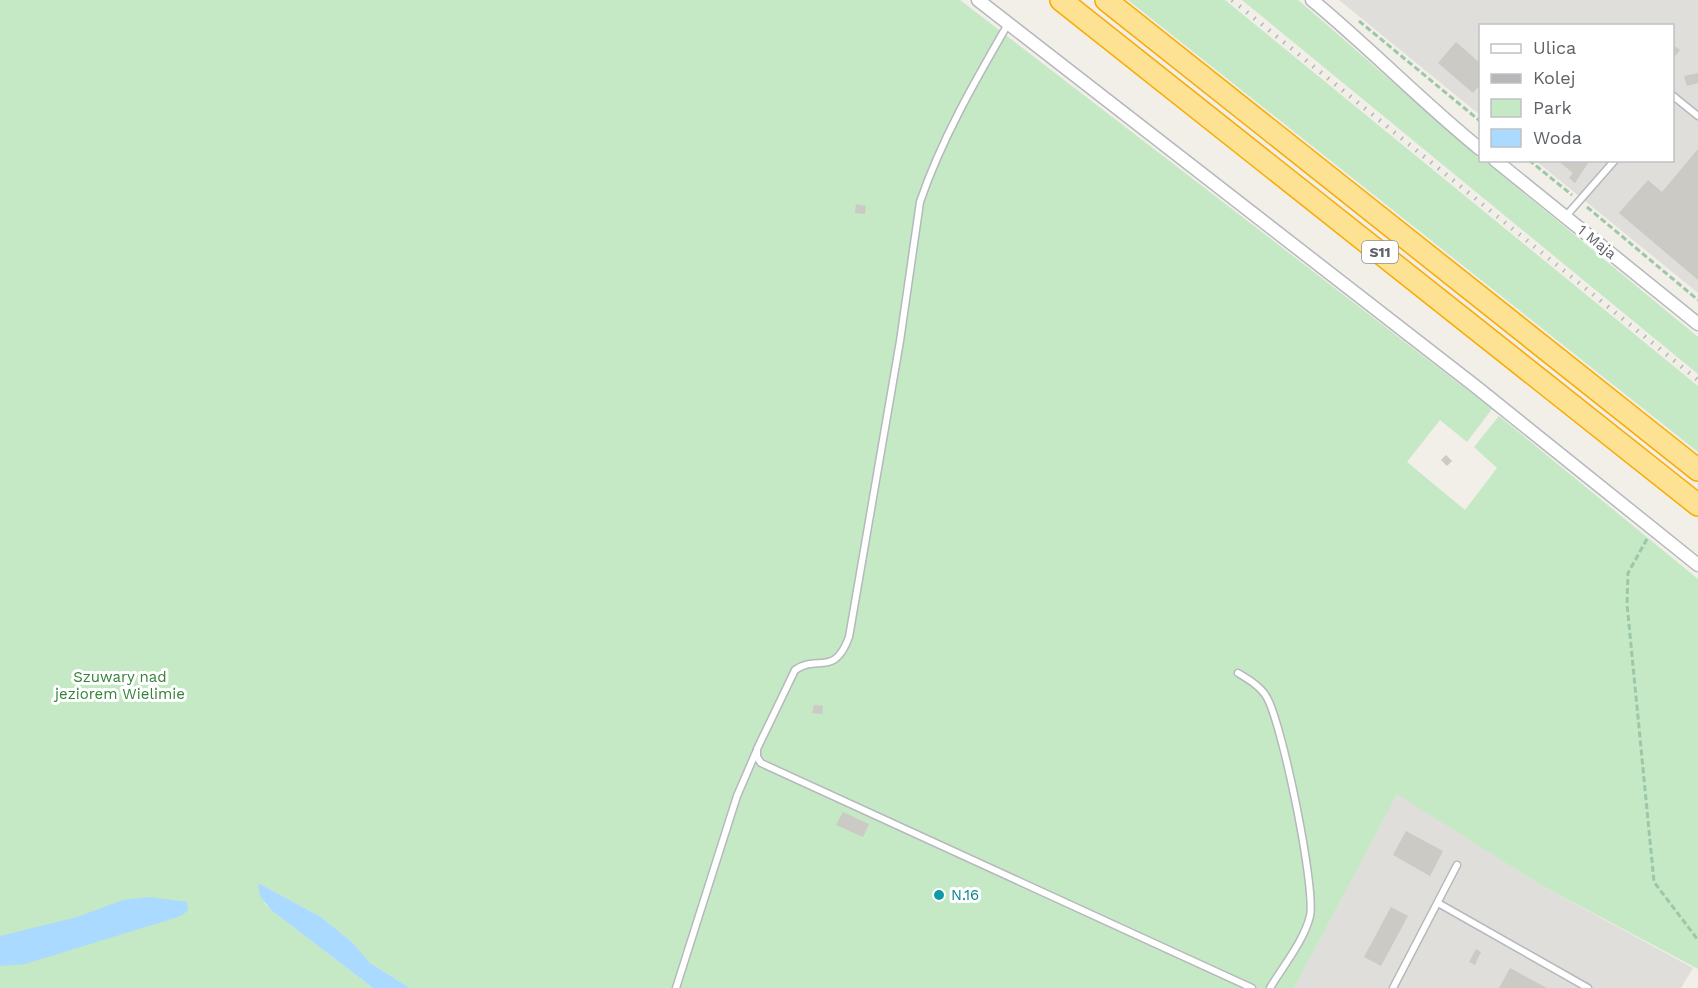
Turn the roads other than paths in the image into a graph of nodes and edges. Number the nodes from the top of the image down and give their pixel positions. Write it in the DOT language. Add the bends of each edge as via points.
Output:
graph roads {
  1 [pos="978,0"];
  2 [pos="1061,0"];
  3 [pos="1106,0"];
  4 [pos="1312,0"];
  5 [pos="1008,24"];
  6 [pos="1674,97"];
  7 [pos="1698,116"];
  8 [pos="1479,148"];
  9 [pos="1498,162"];
  10 [pos="1613,162"];
  11 [pos="1566,216"];
  12 [pos="1698,324"];
  13 [pos="1698,470"];
  14 [pos="1698,505"];
  15 [pos="1698,565"];
  16 [pos="1238,673"];
  17 [pos="758,749"];
  18 [pos="1457,865"];
  19 [pos="1438,903"];
  20 [pos="676,988"];
  21 [pos="1252,988"];
  22 [pos="1270,988"];
  23 [pos="1393,988"];
  24 [pos="1588,988"];
  1 -- 5 [label="street"];
  2 -- 14 [label="highway, S11"];
  3 -- 13 [label="highway, S11"];
  4 -- 8 [label="street"];
  5 -- 15 [label="street"];
  5 -- 17 [label="lane" via="972,87 920,202 900,341 845,649 827,664 801,665 795,670"];
  6 -- 7 [label="lane"];
  9 -- 11 [label="street, 1 Maja"];
  10 -- 11 [label="lane"];
  11 -- 12 [label="street, 1 Maja"];
  16 -- 22 [label="lane" via="1266,696 1280,735 1312,904 1305,930"];
  17 -- 20 [label="lane" via="737,796"];
  17 -- 21 [label="lane" via="761,763"];
  18 -- 19 [label="lane"];
  19 -- 23 [label="lane"];
  19 -- 24 [label="lane"];
}
